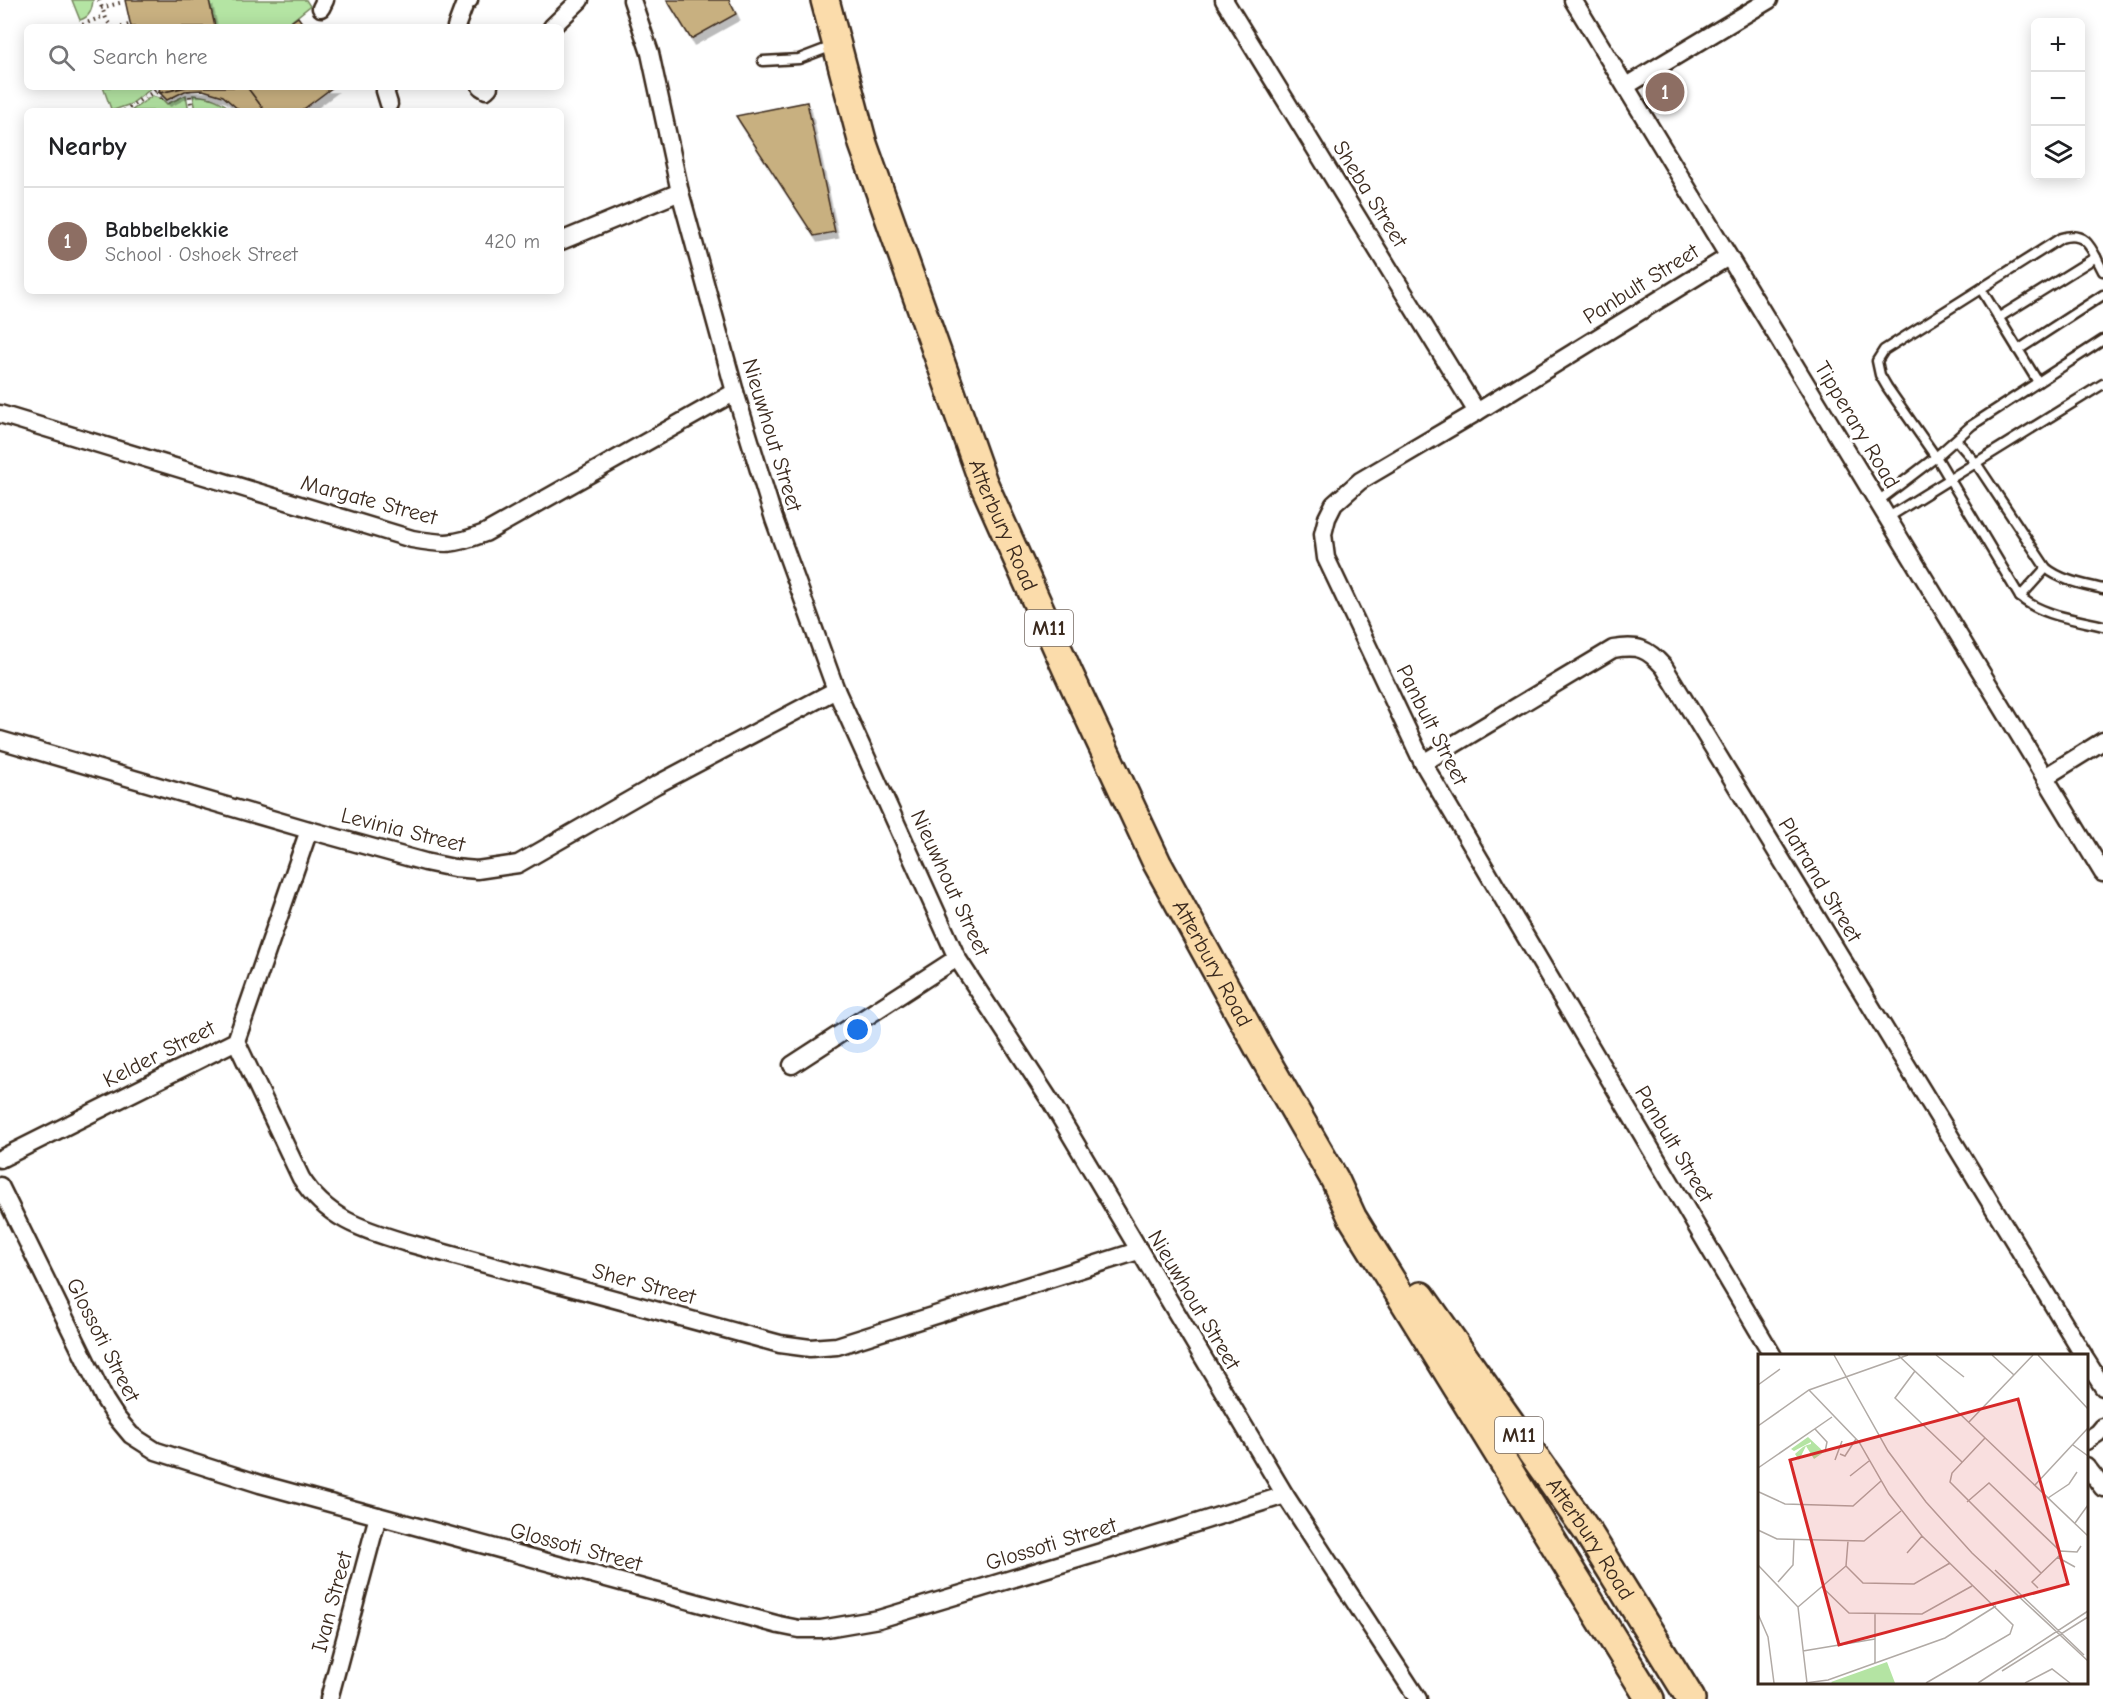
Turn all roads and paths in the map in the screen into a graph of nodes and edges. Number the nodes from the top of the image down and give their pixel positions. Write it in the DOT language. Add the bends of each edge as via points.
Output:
graph roads {
  1 [pos="99,0"];
  2 [pos="469,0"];
  3 [pos="580,0"];
  4 [pos="632,0"];
  5 [pos="825,0"];
  6 [pos="1224,0"];
  7 [pos="1573,0"];
  8 [pos="1769,0"];
  9 [pos="123,2"];
  10 [pos="101,8"];
  11 [pos="104,16"];
  12 [pos="84,24"];
  13 [pos="110,24"];
  14 [pos="457,24"];
  15 [pos="555,24"];
  16 [pos="836,45"];
  17 [pos="764,61"];
  18 [pos="1626,86"];
  19 [pos="152,90"];
  20 [pos="156,90"];
  21 [pos="189,90"];
  22 [pos="386,90"];
  23 [pos="164,97"];
  24 [pos="389,104"];
  25 [pos="128,108"];
  26 [pos="192,108"];
  27 [pos="680,192"];
  28 [pos="564,240"];
  29 [pos="1728,257"];
  30 [pos="2096,257"];
  31 [pos="2103,271"];
  32 [pos="1981,289"];
  33 [pos="2103,295"];
  34 [pos="1998,318"];
  35 [pos="2103,340"];
  36 [pos="2018,350"];
  37 [pos="2038,382"];
  38 [pos="2103,384"];
  39 [pos="735,392"];
  40 [pos="1477,412"];
  41 [pos="0,414"];
  42 [pos="1956,440"];
  43 [pos="1936,457"];
  44 [pos="1976,463"];
  45 [pos="1949,478"];
  46 [pos="1877,502"];
  47 [pos="1887,518"];
  48 [pos="2046,568"];
  49 [pos="2103,590"];
  50 [pos="2020,597"];
  51 [pos="2103,626"];
  52 [pos="836,690"];
  53 [pos="0,740"];
  54 [pos="2103,741"];
  55 [pos="1423,763"];
  56 [pos="2045,777"];
  57 [pos="309,830"];
  58 [pos="2103,873"];
  59 [pos="957,957"];
  60 [pos="236,1041"];
  61 [pos="792,1065"];
  62 [pos="0,1159"];
  63 [pos="1335,1180"];
  64 [pos="0,1186"];
  65 [pos="1138,1251"];
  66 [pos="1772,1354"];
  67 [pos="2083,1354"];
  68 [pos="2088,1363"];
  69 [pos="2103,1387"];
  70 [pos="2103,1427"];
  71 [pos="2088,1439"];
  72 [pos="2088,1469"];
  73 [pos="2103,1488"];
  74 [pos="1285,1495"];
  75 [pos="378,1516"];
  76 [pos="329,1699"];
  77 [pos="1418,1699"];
  78 [pos="1650,1699"];
  79 [pos="1691,1699"];
  1 -- 10 [label="path"];
  2 -- 14 [label="street"];
  3 -- 15 [label="street"];
  4 -- 27 [label="street, Nieuwhout Street" via="650,53"];
  5 -- 16 [label="main road, Atterbury Road / M11"];
  6 -- 40 [label="street, Sheba Street"];
  7 -- 18 [label="street, Tipperary Road"];
  8 -- 18 [label="street"];
  9 -- 10 [label="path"];
  10 -- 11 [label="path"];
  11 -- 12 [label="path"];
  11 -- 13 [label="path"];
  16 -- 17 [label="lane" via="799,59"];
  16 -- 63 [label="main road, Atterbury Road / M11" via="863,144 988,492 1157,863"];
  18 -- 29 [label="street, Tipperary Road"];
  19 -- 25 [label="path"];
  20 -- 23 [label="path"];
  21 -- 26 [label="path"];
  22 -- 24 [label="street"];
  27 -- 28 [label="street"];
  27 -- 39 [label="street, Nieuwhout Street"];
  29 -- 40 [label="street, Panbult Street"];
  29 -- 46 [label="street, Tipperary Road"];
  30 -- 31 [label="lane"];
  30 -- 32 [label="lane" via="2084,239 2068,236"];
  30 -- 34 [label="lane"];
  32 -- 34 [label="lane"];
  32 -- 43 [label="lane" via="1884,350 1877,361 1887,387"];
  33 -- 36 [label="lane"];
  34 -- 36 [label="lane"];
  35 -- 37 [label="lane"];
  36 -- 37 [label="lane"];
  37 -- 42 [label="lane" via="1972,425"];
  38 -- 44 [label="lane"];
  39 -- 41 [label="street, Margate Street" via="485,533 458,543 438,544"];
  39 -- 52 [label="street, Nieuwhout Street" via="774,519"];
  40 -- 55 [label="street, Panbult Street" via="1360,481 1334,504 1323,534 1326,558"];
  42 -- 43 [label="lane"];
  42 -- 44 [label="lane"];
  43 -- 45 [label="lane"];
  43 -- 46 [label="lane"];
  44 -- 45 [label="lane"];
  44 -- 48 [label="lane"];
  45 -- 47 [label="lane"];
  45 -- 50 [label="lane"];
  46 -- 47 [label="street, Tipperary Road"];
  47 -- 56 [label="street, Tipperary Road"];
  48 -- 49 [label="lane" via="2065,580"];
  48 -- 50 [label="lane"];
  50 -- 51 [label="lane" via="2042,610"];
  52 -- 57 [label="street, Levinia Street" via="656,785 518,864 477,870 454,868"];
  52 -- 59 [label="street, Nieuwhout Street"];
  53 -- 57 [label="street, Levinia Street"];
  54 -- 56 [label="street"];
  55 -- 66 [label="street, Panbult Street"];
  55 -- 67 [label="street, Platrand Street" via="1613,649 1643,649 1655,658"];
  56 -- 58 [label="street, Tipperary Road"];
  57 -- 60 [label="street, Kelder Street"];
  59 -- 61 [label="street"];
  59 -- 65 [label="street, Nieuwhout Street" via="1051,1102"];
  60 -- 62 [label="street, Kelder Street"];
  60 -- 65 [label="street, Sher Street" via="309,1191 348,1222 404,1242 780,1344 837,1346"];
  63 -- 78 [label="main road, Atterbury Road / M11" via="1352,1217"];
  63 -- 79 [label="main road, Atterbury Road / M11" via="1364,1212 1587,1531"];
  64 -- 75 [label="street, Glossoti Street" via="105,1400 132,1435 156,1451"];
  65 -- 74 [label="street, Nieuwhout Street"];
  68 -- 69 [label="street"];
  70 -- 71 [label="street"];
  72 -- 73 [label="street"];
  74 -- 75 [label="street, Glossoti Street" via="879,1619 821,1629 779,1625"];
  74 -- 77 [label="street, Nieuwhout Street"];
  75 -- 76 [label="street, Ivan Street"];
}
